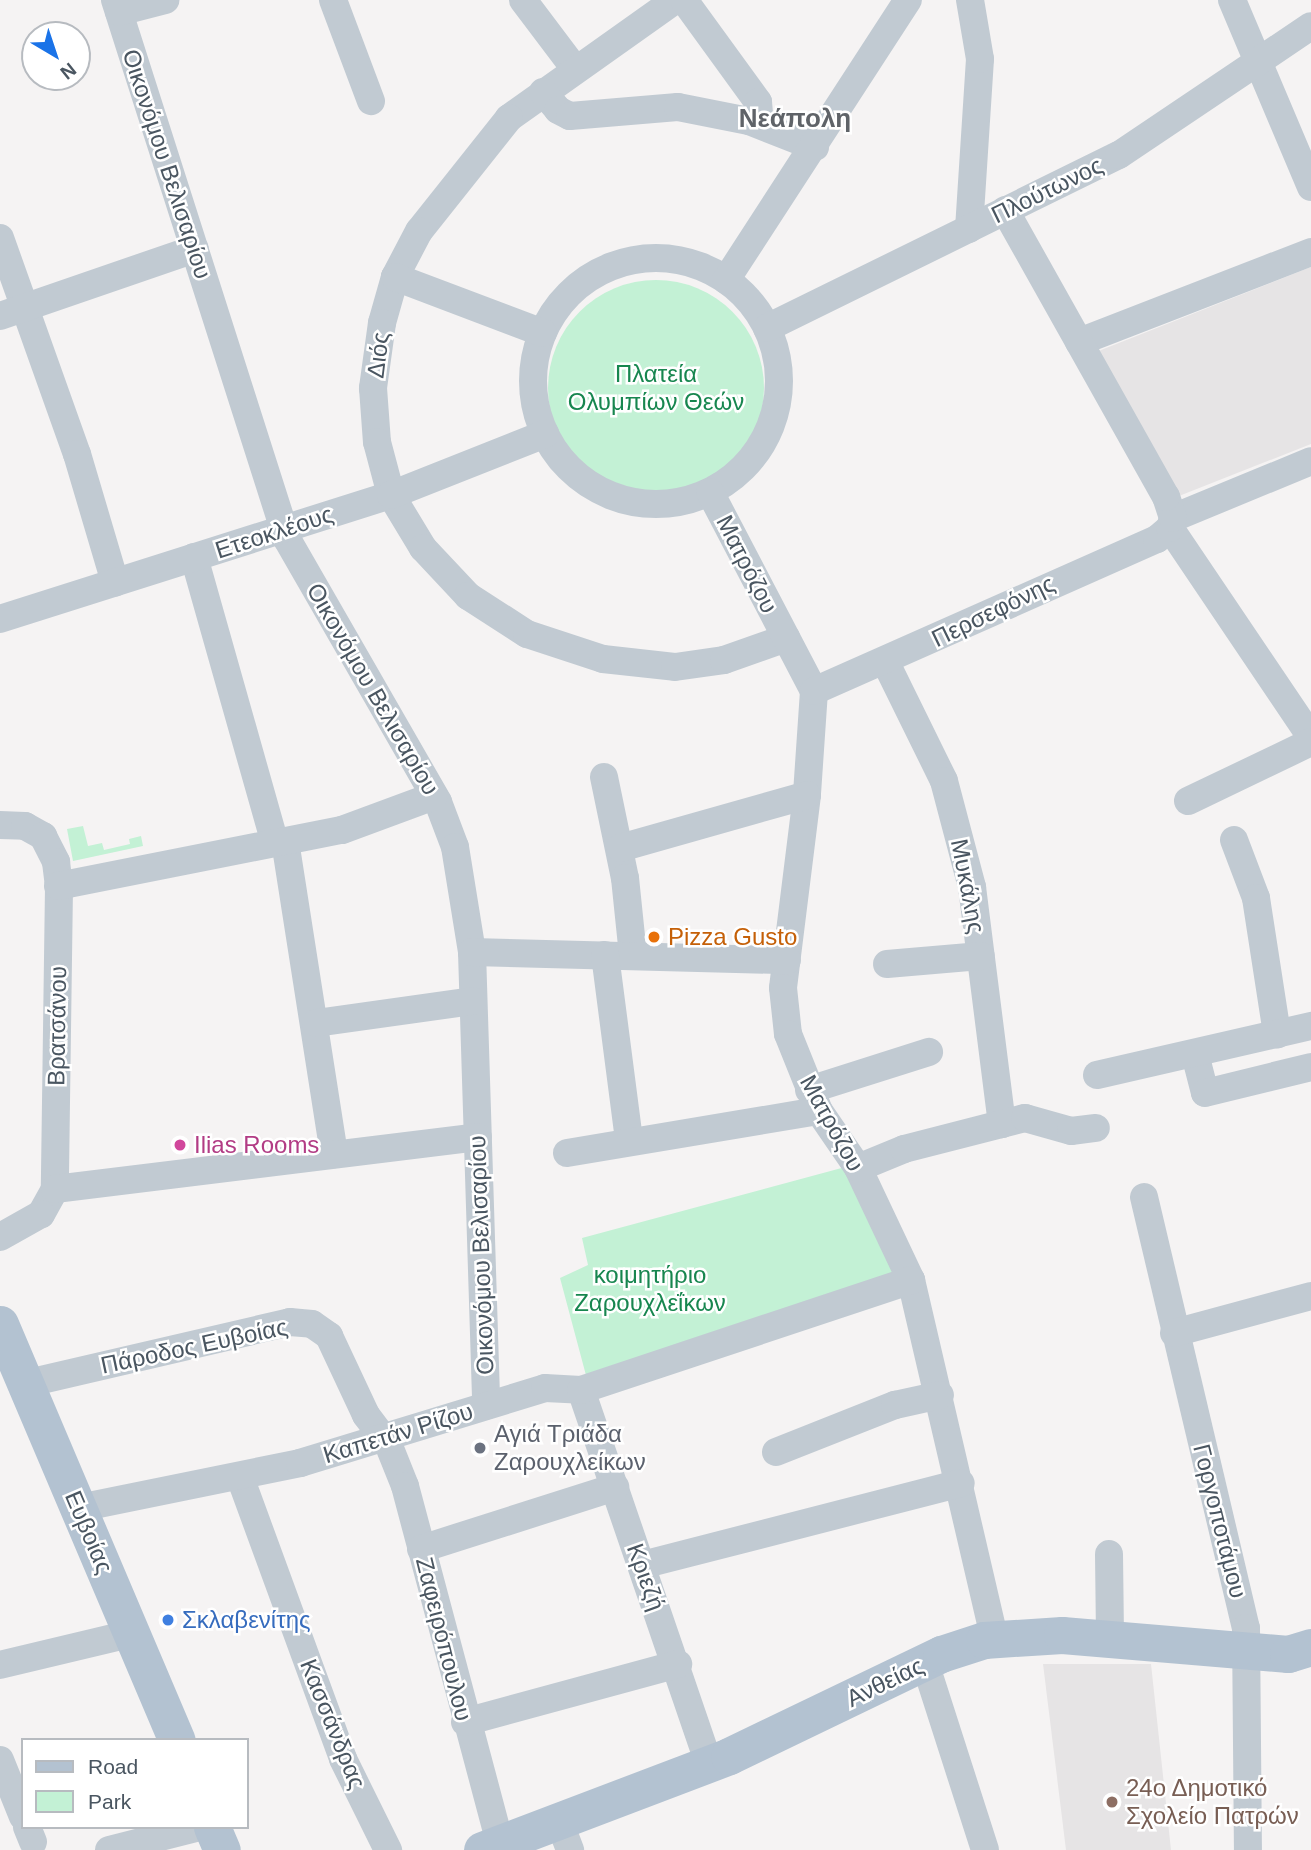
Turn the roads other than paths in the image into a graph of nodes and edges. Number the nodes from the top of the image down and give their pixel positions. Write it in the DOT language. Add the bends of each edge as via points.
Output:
graph roads {
  1 [pos="165,0"];
  2 [pos="333,0"];
  3 [pos="523,0"];
  4 [pos="675,0"];
  5 [pos="684,0"];
  6 [pos="908,0"];
  7 [pos="1232,0"];
  8 [pos="980,2"];
  9 [pos="117,6"];
  10 [pos="1311,26"];
  11 [pos="1257,64"];
  12 [pos="575,69"];
  13 [pos="543,92"];
  14 [pos="371,101"];
  15 [pos="761,124"];
  16 [pos="815,147"];
  17 [pos="1311,187"];
  18 [pos="1005,210"];
  19 [pos="969,229"];
  20 [pos="1,238"];
  21 [pos="195,249"];
  22 [pos="1311,252"];
  23 [pos="395,277"];
  24 [pos="726,280"];
  25 [pos="27,306"];
  26 [pos="0,316"];
  27 [pos="767,328"];
  28 [pos="543,333"];
  29 [pos="1079,342"];
  30 [pos="545,434"];
  31 [pos="1311,461"];
  32 [pos="710,492"];
  33 [pos="391,495"];
  34 [pos="1172,523"];
  35 [pos="283,529"];
  36 [pos="194,557"];
  37 [pos="115,582"];
  38 [pos="0,619"];
  39 [pos="786,638"];
  40 [pos="886,663"];
  41 [pos="814,691"];
  42 [pos="1311,740"];
  43 [pos="604,777"];
  44 [pos="807,795"];
  45 [pos="434,796"];
  46 [pos="1188,801"];
  47 [pos="0,825"];
  48 [pos="1234,840"];
  49 [pos="280,842"];
  50 [pos="620,848"];
  51 [pos="58,886"];
  52 [pos="472,952"];
  53 [pos="605,955"];
  54 [pos="633,956"];
  55 [pos="981,956"];
  56 [pos="787,960"];
  57 [pos="887,964"];
  58 [pos="472,1000"];
  59 [pos="316,1023"];
  60 [pos="1311,1026"];
  61 [pos="1277,1034"];
  62 [pos="929,1052"];
  63 [pos="1195,1054"];
  64 [pos="1311,1067"];
  65 [pos="1097,1076"];
  66 [pos="814,1100"];
  67 [pos="1002,1124"];
  68 [pos="1096,1128"];
  69 [pos="478,1138"];
  70 [pos="629,1140"];
  71 [pos="567,1153"];
  72 [pos="334,1154"];
  73 [pos="858,1168"];
  74 [pos="55,1189"];
  75 [pos="1144,1197"];
  76 [pos="0,1237"];
  77 [pos="911,1280"];
  78 [pos="1310,1300"];
  79 [pos="1174,1333"];
  80 [pos="2,1335"];
  81 [pos="24,1384"];
  82 [pos="581,1390"];
  83 [pos="940,1395"];
  84 [pos="485,1406"];
  85 [pos="383,1438"];
  86 [pos="776,1451"];
  87 [pos="240,1477"];
  88 [pos="961,1483"];
  89 [pos="615,1487"];
  90 [pos="79,1508"];
  91 [pos="421,1549"];
  92 [pos="1109,1554"];
  93 [pos="642,1565"];
  94 [pos="133,1633"];
  95 [pos="994,1638"];
  96 [pos="1110,1638"];
  97 [pos="1311,1647"];
  98 [pos="1249,1652"];
  99 [pos="925,1663"];
  100 [pos="678,1664"];
  101 [pos="0,1665"];
  102 [pos="465,1722"];
  103 [pos="176,1738"];
  104 [pos="0,1760"];
  105 [pos="709,1763"];
  106 [pos="6,1791"];
  107 [pos="21,1818"];
  108 [pos="192,1829"];
  109 [pos="213,1829"];
  110 [pos="564,1835"];
  111 [pos="491,1847"];
  112 [pos="109,1850"];
  113 [pos="222,1850"];
  114 [pos="388,1850"];
  115 [pos="985,1850"];
  116 [pos="1248,1850"];
  1 -- 9 [label="street"];
  2 -- 14 [label="street"];
  3 -- 12 [label="street"];
  4 -- 12 [label="street, Διός"];
  5 -- 15 [label="street" via="758,102"];
  6 -- 16 [label="street"];
  7 -- 11 [label="street"];
  8 -- 19 [label="street"];
  9 -- 21 [label="street, Οικονόμου Βελισαρίου"];
  10 -- 11 [label="street, Πλούτωνος"];
  11 -- 17 [label="street"];
  11 -- 18 [label="street, Πλούτωνος" via="1119,155"];
  12 -- 13 [label="street, Διός"];
  13 -- 15 [label="street" via="570,116 678,107"];
  13 -- 23 [label="street, Διός" via="509,118 472,159 419,232"];
  15 -- 16 [label="street"];
  16 -- 24 [label="street"];
  18 -- 19 [label="street, Πλούτωνος"];
  18 -- 29 [label="street"];
  19 -- 27 [label="street, Πλούτωνος"];
  20 -- 25 [label="street"];
  21 -- 25 [label="street"];
  21 -- 35 [label="street, Οικονόμου Βελισαρίου"];
  22 -- 29 [label="street"];
  23 -- 28 [label="street"];
  23 -- 33 [label="street, Διός" via="382,323 373,398 377,442"];
  24 -- 27 [label="street" via="750,301"];
  24 -- 28 [label="street" via="682,261 635,260 612,267 571,293"];
  25 -- 26 [label="street"];
  25 -- 37 [label="street"];
  27 -- 32 [label="street" via="779,371 774,416 750,460"];
  28 -- 30 [label="street" via="533,384"];
  29 -- 34 [label="street" via="1167,497"];
  30 -- 32 [label="street" via="583,480 623,500 667,504"];
  30 -- 33 [label="street, Ετεοκλέους"];
  31 -- 34 [label="street, Περσεφόνης"];
  32 -- 39 [label="street, Ματρόζου"];
  33 -- 35 [label="street, Ετεοκλέους"];
  33 -- 39 [label="street, Διός" via="423,548 468,597 509,625 559,648 620,662 675,667 724,660"];
  34 -- 40 [label="street, Περσεφόνης" via="1157,539 1051,583"];
  34 -- 42 [label="street"];
  35 -- 36 [label="street, Ετεοκλέους"];
  35 -- 45 [label="street, Οικονόμου Βελισαρίου"];
  36 -- 37 [label="street, Ετεοκλέους"];
  36 -- 49 [label="street"];
  37 -- 38 [label="street, Ετεοκλέους"];
  39 -- 41 [label="street, Ματρόζου"];
  40 -- 41 [label="street, Περσεφόνης"];
  40 -- 55 [label="street, Μυκάλης" via="944,781 972,887"];
  41 -- 44 [label="street, Ματρόζου"];
  42 -- 46 [label="street"];
  43 -- 50 [label="street"];
  44 -- 50 [label="street"];
  44 -- 56 [label="street, Ματρόζου"];
  45 -- 49 [label="street" via="365,824"];
  45 -- 52 [label="street, Οικονόμου Βελισαρίου" via="455,847"];
  47 -- 51 [label="street, Βρατσάνου" via="25,826 43,836 56,862"];
  48 -- 61 [label="street" via="1255,893"];
  49 -- 51 [label="street"];
  49 -- 59 [label="street"];
  50 -- 54 [label="street"];
  51 -- 74 [label="street, Βρατσάνου"];
  52 -- 53 [label="street"];
  52 -- 58 [label="street, Οικονόμου Βελισαρίου"];
  53 -- 54 [label="street"];
  53 -- 70 [label="street"];
  54 -- 56 [label="street"];
  55 -- 57 [label="street"];
  55 -- 67 [label="street, Μυκάλης"];
  56 -- 66 [label="street, Ματρόζου" via="783,988 788,1034"];
  58 -- 59 [label="street"];
  58 -- 69 [label="street, Οικονόμου Βελισαρίου"];
  59 -- 72 [label="street"];
  60 -- 61 [label="street"];
  61 -- 63 [label="street"];
  62 -- 66 [label="street"];
  63 -- 64 [label="street" via="1205,1093"];
  63 -- 65 [label="street"];
  66 -- 70 [label="street"];
  66 -- 73 [label="street, Ματρόζου"];
  67 -- 68 [label="street" via="1025,1118 1071,1131"];
  67 -- 73 [label="street" via="904,1149"];
  69 -- 72 [label="street"];
  69 -- 84 [label="street, Οικονόμου Βελισαρίου"];
  70 -- 71 [label="street"];
  72 -- 74 [label="street"];
  73 -- 77 [label="street, Ματρόζου"];
  74 -- 76 [label="street" via="41,1214"];
  75 -- 79 [label="street, Γοργοποτάμου"];
  77 -- 82 [label="street, Καπετάν Ρίζου"];
  77 -- 83 [label="street, Ματρόζου"];
  78 -- 79 [label="street"];
  79 -- 98 [label="street, Γοργοποτάμου"];
  80 -- 81 [label="main road, Ευβοίας"];
  81 -- 85 [label="street, Πάροδος Ευβοίας" via="290,1322 312,1324 329,1336 366,1415"];
  81 -- 90 [label="main road, Ευβοίας"];
  82 -- 84 [label="street, Καπετάν Ρίζου" via="545,1388"];
  82 -- 89 [label="street, Κριεζή"];
  83 -- 86 [label="street" via="895,1405"];
  83 -- 88 [label="street, Ματρόζου"];
  84 -- 85 [label="street, Καπετάν Ρίζου"];
  85 -- 87 [label="street, Καπετάν Ρίζου"];
  85 -- 91 [label="street, Ζαφειρόπουλου" via="405,1486"];
  87 -- 90 [label="street, Καπετάν Ρίζου"];
  87 -- 114 [label="street, Κασσάνδρας" via="343,1759"];
  88 -- 93 [label="street"];
  88 -- 95 [label="street, Ματρόζου"];
  89 -- 91 [label="street"];
  89 -- 93 [label="street, Κριεζή"];
  90 -- 94 [label="main road, Ευβοίας"];
  91 -- 102 [label="street, Ζαφειρόπουλου"];
  92 -- 96 [label="street"];
  93 -- 100 [label="street, Κριεζή"];
  94 -- 101 [label="street"];
  94 -- 103 [label="main road, Ευβοίας"];
  95 -- 96 [label="main road, Ανθείας"];
  95 -- 99 [label="main road, Ανθείας"];
  96 -- 98 [label="main road, Ανθείας"];
  97 -- 98 [label="main road, Ανθείας" via="1288,1654"];
  98 -- 116 [label="street, Γοργοποτάμου" via="1244,1811"];
  99 -- 105 [label="main road, Ανθείας"];
  99 -- 115 [label="street"];
  100 -- 102 [label="street"];
  100 -- 105 [label="street, Κριεζή"];
  102 -- 111 [label="street, Ζαφειρόπουλου"];
  104 -- 106 [label="street"];
  105 -- 110 [label="main road, Ανθείας"];
  106 -- 107 [label="street"];
  108 -- 112 [label="street"];
  109 -- 113 [label="main road"];
  110 -- 111 [label="main road, Ανθείας"];
}
